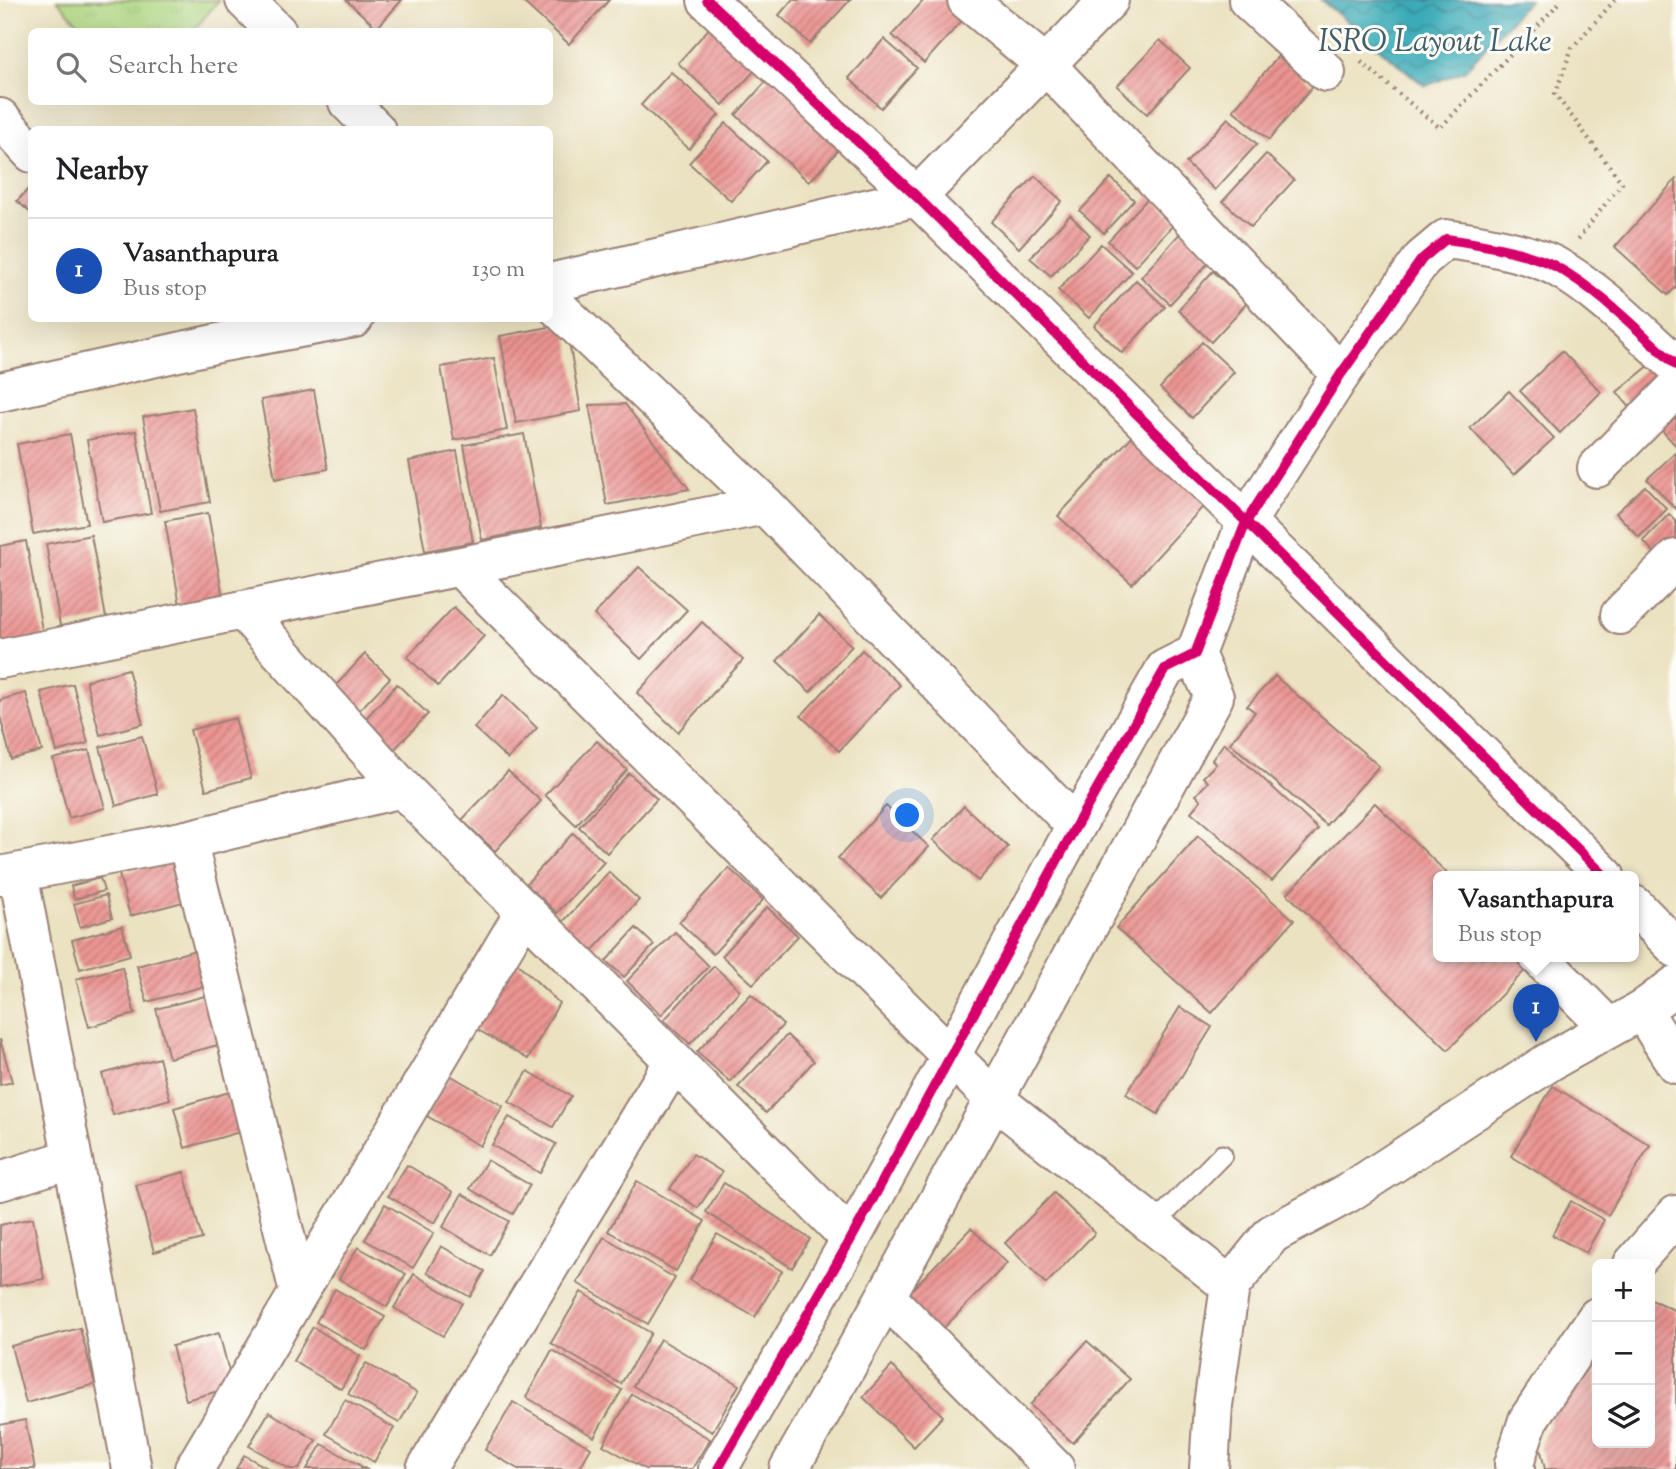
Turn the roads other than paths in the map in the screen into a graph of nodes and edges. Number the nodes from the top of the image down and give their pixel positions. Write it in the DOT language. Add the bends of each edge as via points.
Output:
graph roads {
  1 [pos="245,0"];
  2 [pos="707,0"];
  3 [pos="967,0"];
  4 [pos="1109,0"];
  5 [pos="1248,0"];
  6 [pos="273,28"];
  7 [pos="1047,66"];
  8 [pos="1342,66"];
  9 [pos="351,105"];
  10 [pos="0,118"];
  11 [pos="372,126"];
  12 [pos="28,149"];
  13 [pos="917,197"];
  14 [pos="553,282"];
  15 [pos="553,303"];
  16 [pos="306,322"];
  17 [pos="211,330"];
  18 [pos="1676,365"];
  19 [pos="1341,374"];
  20 [pos="1676,388"];
  21 [pos="0,392"];
  22 [pos="1597,468"];
  23 [pos="765,505"];
  24 [pos="1246,522"];
  25 [pos="1676,559"];
  26 [pos="460,566"];
  27 [pos="243,610"];
  28 [pos="1620,615"];
  29 [pos="1195,654"];
  30 [pos="0,659"];
  31 [pos="402,788"];
  32 [pos="1076,826"];
  33 [pos="187,840"];
  34 [pos="1600,871"];
  35 [pos="9,874"];
  36 [pos="1639,910"];
  37 [pos="525,911"];
  38 [pos="1676,948"];
  39 [pos="1546,962"];
  40 [pos="1676,985"];
  41 [pos="1625,1019"];
  42 [pos="951,1057"];
  43 [pos="674,1061"];
  44 [pos="1676,1064"];
  45 [pos="993,1098"];
  46 [pos="1222,1155"];
  47 [pos="70,1159"];
  48 [pos="0,1181"];
  49 [pos="1676,1215"];
  50 [pos="1153,1225"];
  51 [pos="851,1238"];
  52 [pos="1637,1259"];
  53 [pos="1230,1286"];
  54 [pos="298,1288"];
  55 [pos="887,1298"];
  56 [pos="1594,1322"];
  57 [pos="132,1469"];
  58 [pos="194,1469"];
  59 [pos="426,1469"];
  60 [pos="718,1469"];
  61 [pos="789,1469"];
  62 [pos="1055,1469"];
  63 [pos="1209,1469"];
  64 [pos="1516,1469"];
  1 -- 6 [label="street"];
  2 -- 13 [label="street"];
  3 -- 7 [label="street"];
  4 -- 7 [label="street"];
  5 -- 8 [label="street"];
  7 -- 13 [label="street"];
  7 -- 19 [label="street"];
  9 -- 11 [label="street"];
  10 -- 12 [label="street"];
  13 -- 14 [label="street"];
  13 -- 24 [label="street"];
  15 -- 23 [label="street"];
  16 -- 17 [label="street"];
  17 -- 21 [label="street"];
  18 -- 19 [label="street" via="1614,308 1554,266 1479,243 1446,239 1422,259"];
  19 -- 24 [label="street"];
  20 -- 22 [label="street"];
  23 -- 26 [label="street"];
  23 -- 32 [label="street"];
  24 -- 29 [label="street"];
  24 -- 34 [label="street"];
  25 -- 28 [label="street"];
  26 -- 27 [label="street"];
  26 -- 42 [label="street"];
  27 -- 30 [label="street"];
  27 -- 31 [label="street"];
  29 -- 32 [label="street" via="1165,669"];
  29 -- 45 [label="street" via="1214,697"];
  31 -- 33 [label="street"];
  31 -- 37 [label="street"];
  32 -- 42 [label="street"];
  33 -- 35 [label="street"];
  33 -- 54 [label="street"];
  35 -- 47 [label="street"];
  36 -- 38 [label="street"];
  37 -- 43 [label="street"];
  37 -- 54 [label="street"];
  39 -- 41 [label="street"];
  40 -- 41 [label="street"];
  41 -- 44 [label="street"];
  41 -- 53 [label="street" via="1549,1062 1348,1193 1272,1234"];
  42 -- 45 [label="street"];
  42 -- 51 [label="street"];
  43 -- 51 [label="street"];
  43 -- 59 [label="street"];
  45 -- 50 [label="street"];
  45 -- 55 [label="street"];
  46 -- 50 [label="lane"];
  47 -- 48 [label="street"];
  47 -- 57 [label="street"];
  49 -- 52 [label="street"];
  50 -- 53 [label="street"];
  51 -- 60 [label="street"];
  53 -- 63 [label="street"];
  54 -- 58 [label="street"];
  55 -- 61 [label="street"];
  55 -- 62 [label="street"];
  56 -- 64 [label="street" via="1528,1420"];
}
